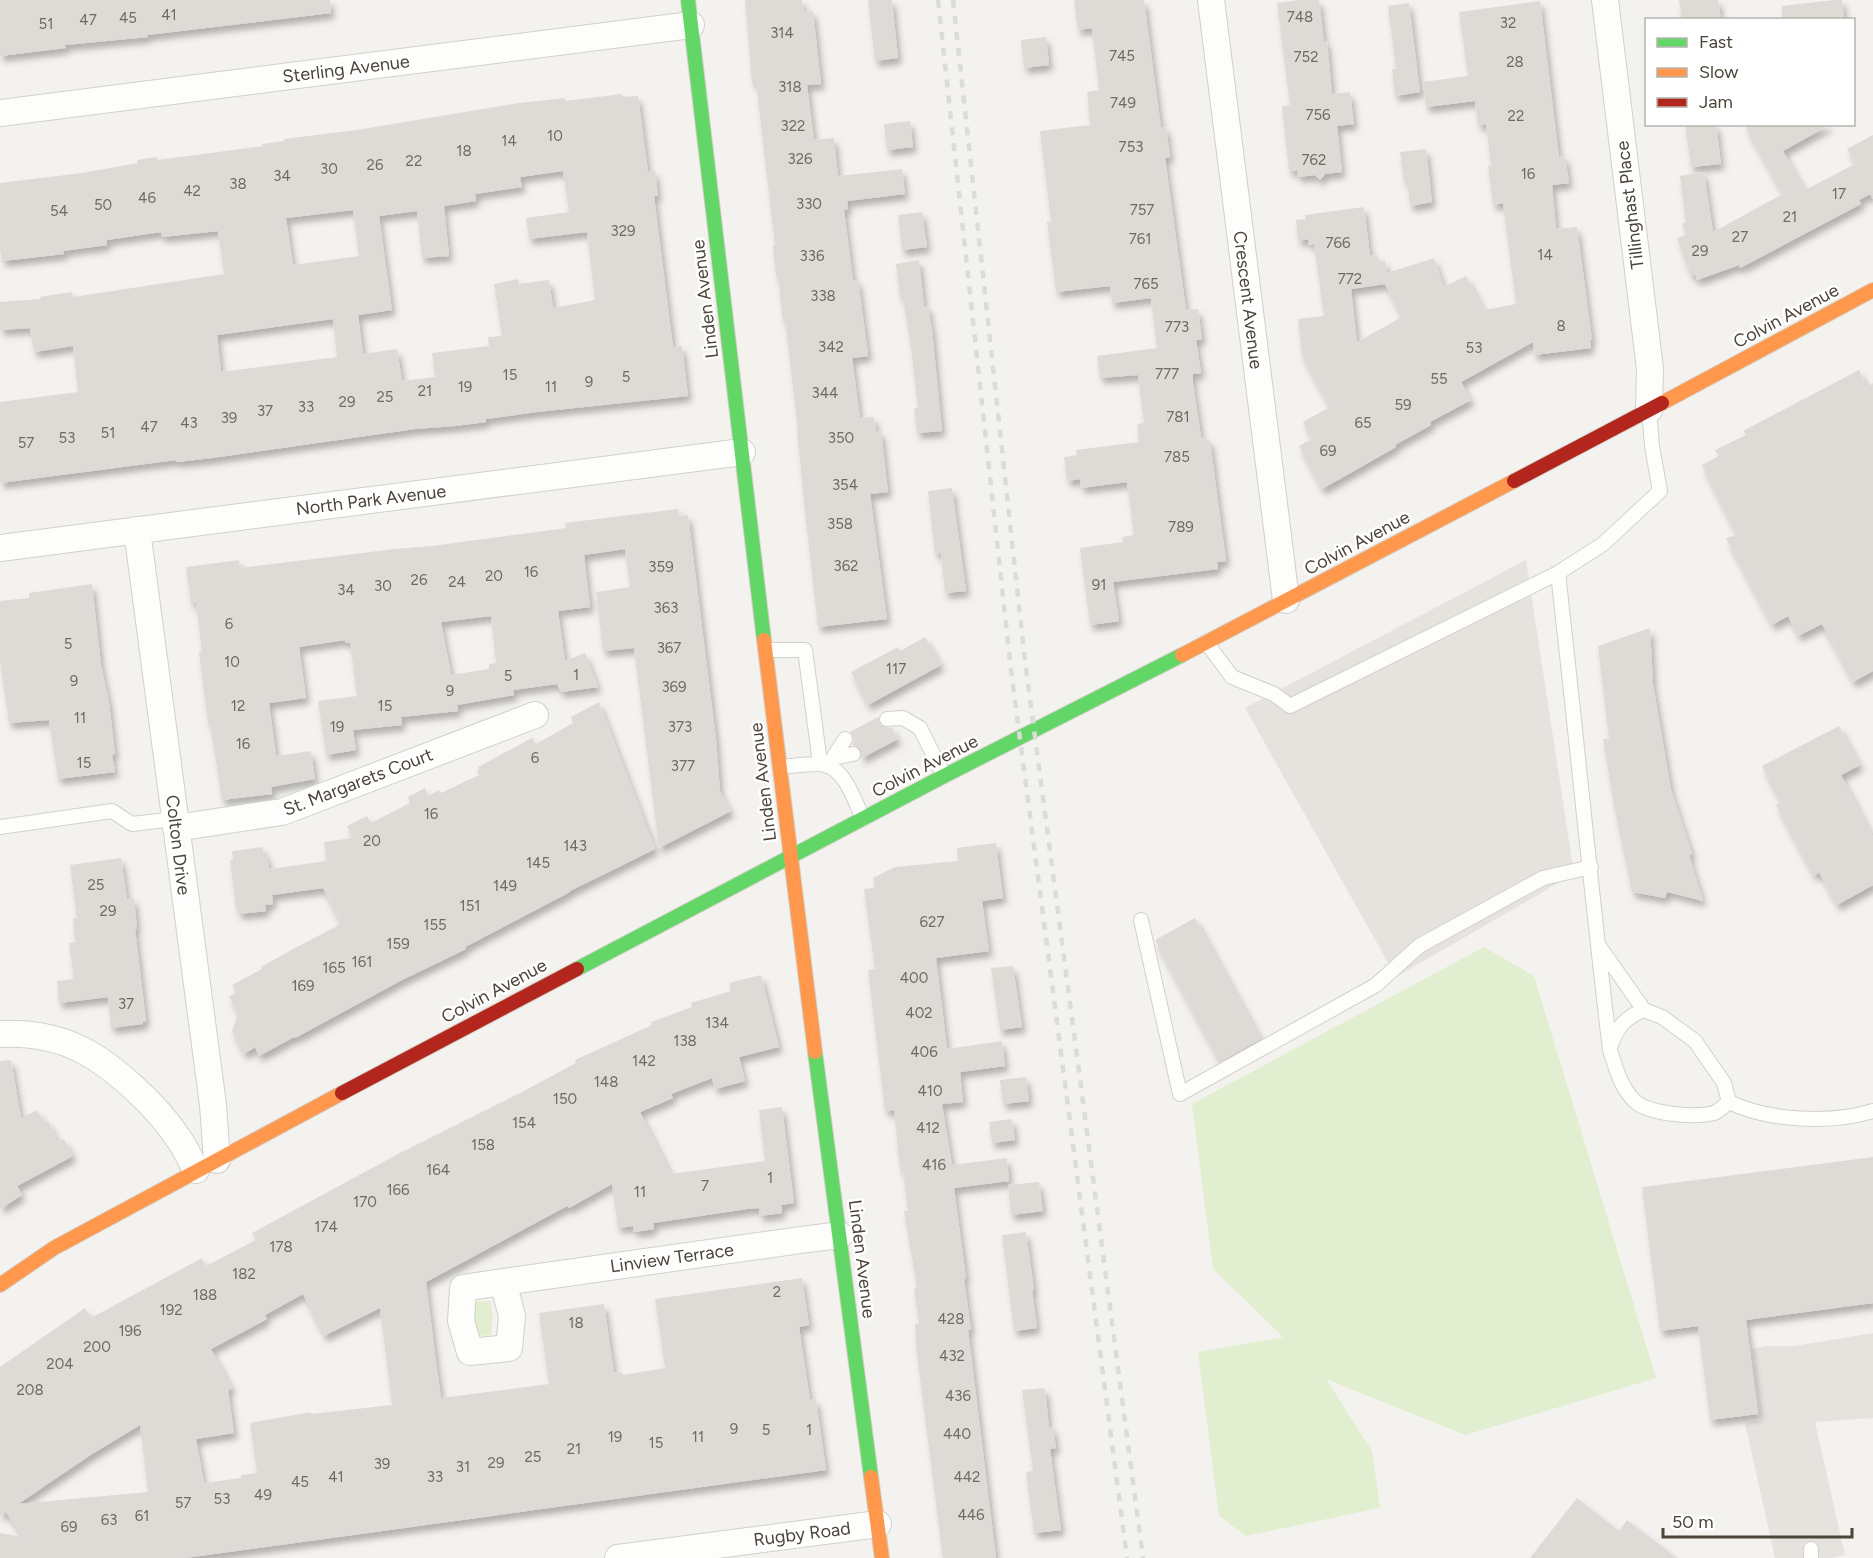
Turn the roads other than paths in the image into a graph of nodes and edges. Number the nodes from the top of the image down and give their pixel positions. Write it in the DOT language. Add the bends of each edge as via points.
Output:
graph roads {
  1 [pos="1211,0"];
  2 [pos="1605,0"];
  3 [pos="690,12"];
  4 [pos="0,113"];
  5 [pos="1873,290"];
  6 [pos="1649,410"];
  7 [pos="742,452"];
  8 [pos="137,530"];
  9 [pos="0,548"];
  10 [pos="1558,573"];
  11 [pos="1286,600"];
  12 [pos="1206,642"];
  13 [pos="766,650"];
  14 [pos="535,715"];
  15 [pos="903,718"];
  16 [pos="887,719"];
  17 [pos="894,732"];
  18 [pos="845,740"];
  19 [pos="853,754"];
  20 [pos="828,763"];
  21 [pos="780,766"];
  22 [pos="944,776"];
  23 [pos="862,819"];
  24 [pos="175,823"];
  25 [pos="0,827"];
  26 [pos="790,857"];
  27 [pos="1591,867"];
  28 [pos="1141,920"];
  29 [pos="1598,944"];
  30 [pos="1644,1010"];
  31 [pos="0,1031"];
  32 [pos="1610,1050"];
  33 [pos="1729,1102"];
  34 [pos="1873,1111"];
  35 [pos="206,1165"];
  36 [pos="840,1235"];
  37 [pos="503,1282"];
  38 [pos="0,1285"];
  39 [pos="878,1524"];
  40 [pos="618,1558"];
  41 [pos="882,1558"];
  1 -- 11 [label="street, Crescent Avenue"];
  2 -- 6 [label="street, Tillinghast Place" via="1649,356"];
  3 -- 4 [label="street, Sterling Avenue"];
  3 -- 7 [label="street, Linden Avenue"];
  5 -- 6 [label="street, Colvin Avenue"];
  6 -- 10 [label="lane" via="1660,491 1603,544"];
  6 -- 11 [label="street, Colvin Avenue"];
  7 -- 8 [label="street, North Park Avenue"];
  7 -- 13 [label="street, Linden Avenue"];
  8 -- 9 [label="street, North Park Avenue"];
  8 -- 24 [label="street, Colton Drive"];
  10 -- 12 [label="lane" via="1290,706 1274,694 1232,677"];
  10 -- 27 [label="lane"];
  11 -- 12 [label="street, Colvin Avenue"];
  12 -- 22 [label="street, Colvin Avenue"];
  13 -- 20 [label="lane" via="805,650"];
  13 -- 21 [label="street, Linden Avenue"];
  14 -- 24 [label="street, St. Margarets Court" via="282,812"];
  15 -- 16 [label="lane"];
  15 -- 17 [label="lane"];
  15 -- 22 [label="lane" via="920,728"];
  18 -- 20 [label="lane"];
  19 -- 20 [label="lane"];
  20 -- 21 [label="lane"];
  20 -- 23 [label="lane" via="844,780"];
  21 -- 26 [label="street, Linden Avenue"];
  22 -- 23 [label="street, Colvin Avenue"];
  23 -- 26 [label="street, Colvin Avenue"];
  24 -- 25 [label="lane" via="132,824 112,811"];
  24 -- 35 [label="street, Colton Drive" via="213,1106"];
  26 -- 35 [label="street, Colvin Avenue"];
  26 -- 36 [label="street, Linden Avenue"];
  27 -- 28 [label="lane" via="1543,878 1419,945 1376,985 1180,1094"];
  27 -- 29 [label="lane"];
  29 -- 30 [label="lane"];
  29 -- 32 [label="lane"];
  30 -- 32 [label="lane" via="1618,1027"];
  30 -- 33 [label="lane" via="1662,1017 1695,1041 1724,1083"];
  31 -- 35 [label="street" via="47,1038 80,1049 117,1074 149,1103"];
  32 -- 33 [label="lane" via="1628,1093 1650,1110 1695,1115 1716,1112"];
  33 -- 34 [label="lane" via="1756,1112 1807,1119 1842,1118"];
  35 -- 38 [label="street, Colvin Avenue" via="54,1248"];
  36 -- 37 [label="street, Linview Terrace"];
  36 -- 39 [label="street, Linden Avenue"];
  39 -- 40 [label="street, Rugby Road"];
  39 -- 41 [label="street, Linden Avenue"];
}
